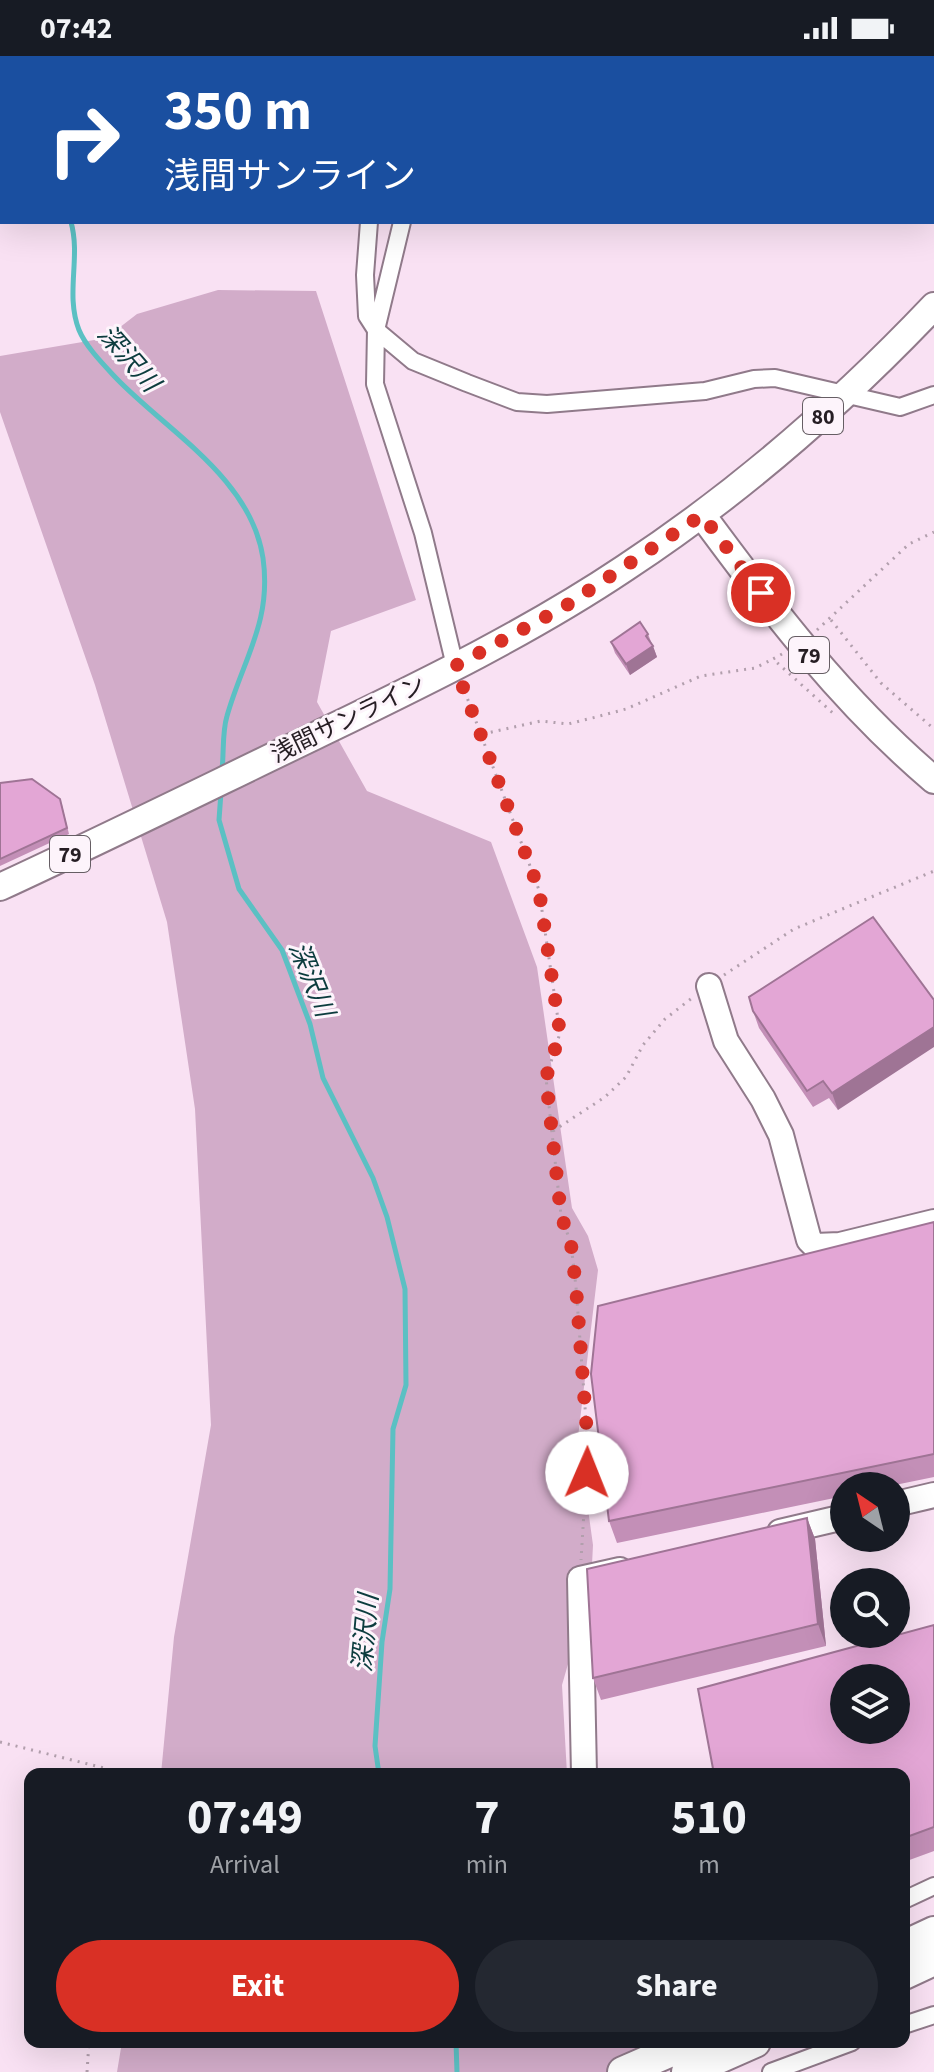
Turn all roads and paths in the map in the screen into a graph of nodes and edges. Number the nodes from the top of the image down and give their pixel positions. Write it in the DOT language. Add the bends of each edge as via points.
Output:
graph roads {
  1 [pos="369,224"];
  2 [pos="402,224"];
  3 [pos="934,306"];
  4 [pos="376,330"];
  5 [pos="846,395"];
  6 [pos="934,395"];
  7 [pos="702,515"];
  8 [pos="934,532"];
  9 [pos="831,620"];
  10 [pos="817,630"];
  11 [pos="782,654"];
  12 [pos="773,659"];
  13 [pos="455,666"];
  14 [pos="859,710"];
  15 [pos="934,729"];
  16 [pos="483,734"];
  17 [pos="934,780"];
  18 [pos="934,871"];
  19 [pos="0,887"];
  20 [pos="709,986"];
  21 [pos="553,1131"];
  22 [pos="934,1222"];
  23 [pos="934,1495"];
  24 [pos="910,1501"];
  25 [pos="830,1520"];
  26 [pos="751,1539"];
  27 [pos="642,1565"];
  28 [pos="580,1579"];
  29 [pos="0,1742"];
  30 [pos="104,1768"];
  31 [pos="584,1768"];
  32 [pos="934,1886"];
  33 [pos="910,1897"];
  34 [pos="934,1932"];
  35 [pos="910,1943"];
  36 [pos="934,1960"];
  37 [pos="910,1971"];
  38 [pos="934,2015"];
  39 [pos="910,2023"];
  40 [pos="89,2048"];
  41 [pos="678,2048"];
  42 [pos="741,2048"];
  43 [pos="838,2048"];
  44 [pos="792,2067"];
  45 [pos="87,2072"];
  46 [pos="623,2072"];
  47 [pos="687,2072"];
  48 [pos="771,2072"];
  1 -- 4 [label="street" via="367,316"];
  2 -- 4 [label="street"];
  3 -- 5 [label="main road, 浅間サンライン / 80"];
  4 -- 5 [label="street" via="413,361 517,402 705,391 775,378"];
  4 -- 13 [label="street" via="375,384 423,533"];
  5 -- 6 [label="street" via="900,407"];
  5 -- 7 [label="main road, 浅間サンライン / 80"];
  7 -- 13 [label="main road, 浅間サンライン / 79" via="564,607"];
  7 -- 14 [label="main road, 79"];
  8 -- 9 [label="path" via="909,544"];
  9 -- 10 [label="path"];
  9 -- 15 [label="path" via="881,683"];
  11 -- 12 [label="path"];
  12 -- 14 [label="path" via="843,721"];
  12 -- 16 [label="path" via="755,668 701,676 596,717 568,724 541,721"];
  13 -- 16 [label="path"];
  13 -- 19 [label="main road, 浅間サンライン / 79"];
  14 -- 17 [label="main road, 79"];
  16 -- 21 [label="path" via="539,890 560,1033 546,1078"];
  18 -- 20 [label="path" via="794,929"];
  20 -- 21 [label="path" via="665,1019 626,1077 605,1097"];
  20 -- 22 [label="street" via="726,1041 781,1135 809,1240 815,1246 840,1245"];
  21 -- 28 [label="path" via="561,1215 576,1287 588,1447"];
  23 -- 24 [label="street"];
  25 -- 26 [label="street"];
  27 -- 28 [label="street"];
  28 -- 31 [label="street"];
  29 -- 30 [label="path"];
  32 -- 33 [label="street"];
  34 -- 35 [label="highway"];
  36 -- 37 [label="highway"];
  38 -- 39 [label="street"];
  40 -- 45 [label="path"];
  41 -- 46 [label="highway"];
  42 -- 47 [label="highway"];
  43 -- 44 [label="street"];
  44 -- 48 [label="street"];
}
